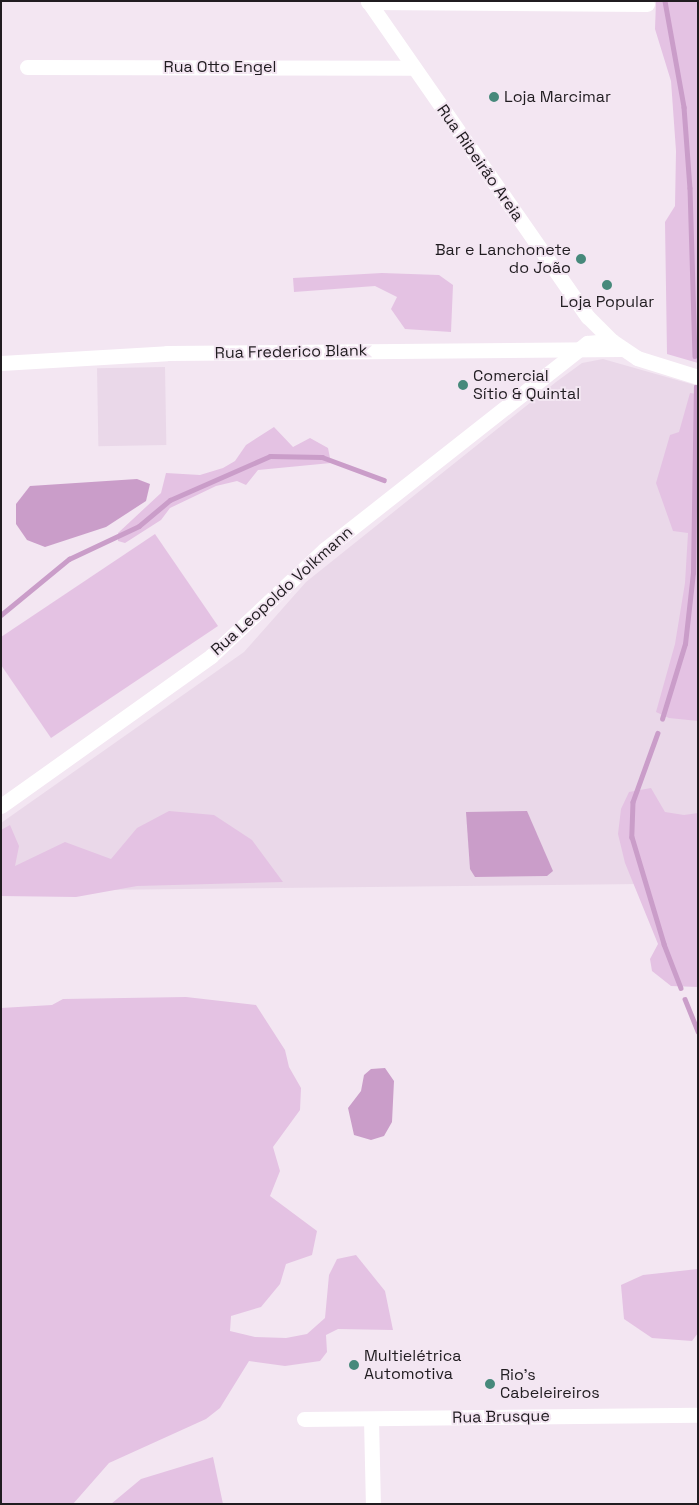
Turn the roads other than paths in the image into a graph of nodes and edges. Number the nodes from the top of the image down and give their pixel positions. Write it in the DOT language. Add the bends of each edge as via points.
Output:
graph roads {
  1 [pos="368,2"];
  2 [pos="647,4"];
  3 [pos="27,67"];
  4 [pos="414,68"];
  5 [pos="617,345"];
  6 [pos="581,349"];
  7 [pos="1,363"];
  8 [pos="698,377"];
  9 [pos="1,806"];
  10 [pos="698,1415"];
  11 [pos="371,1418"];
  12 [pos="304,1419"];
  13 [pos="373,1504"];
  1 -- 2 [label="street"];
  1 -- 4 [label="street, Rua Ribeirão Areia"];
  3 -- 4 [label="street, Rua Otto Engel"];
  4 -- 5 [label="street, Rua Ribeirão Areia" via="574,300"];
  5 -- 6 [label="street"];
  5 -- 8 [label="street, Rua Ribeirão Areia" via="653,365"];
  6 -- 7 [label="street, Rua Frederico Blank" via="167,353"];
  6 -- 9 [label="street, Rua Leopoldo Volkmann" via="324,550 211,656"];
  10 -- 11 [label="street, Rua Brusque"];
  11 -- 12 [label="street, Rua Brusque"];
  11 -- 13 [label="street"];
}
